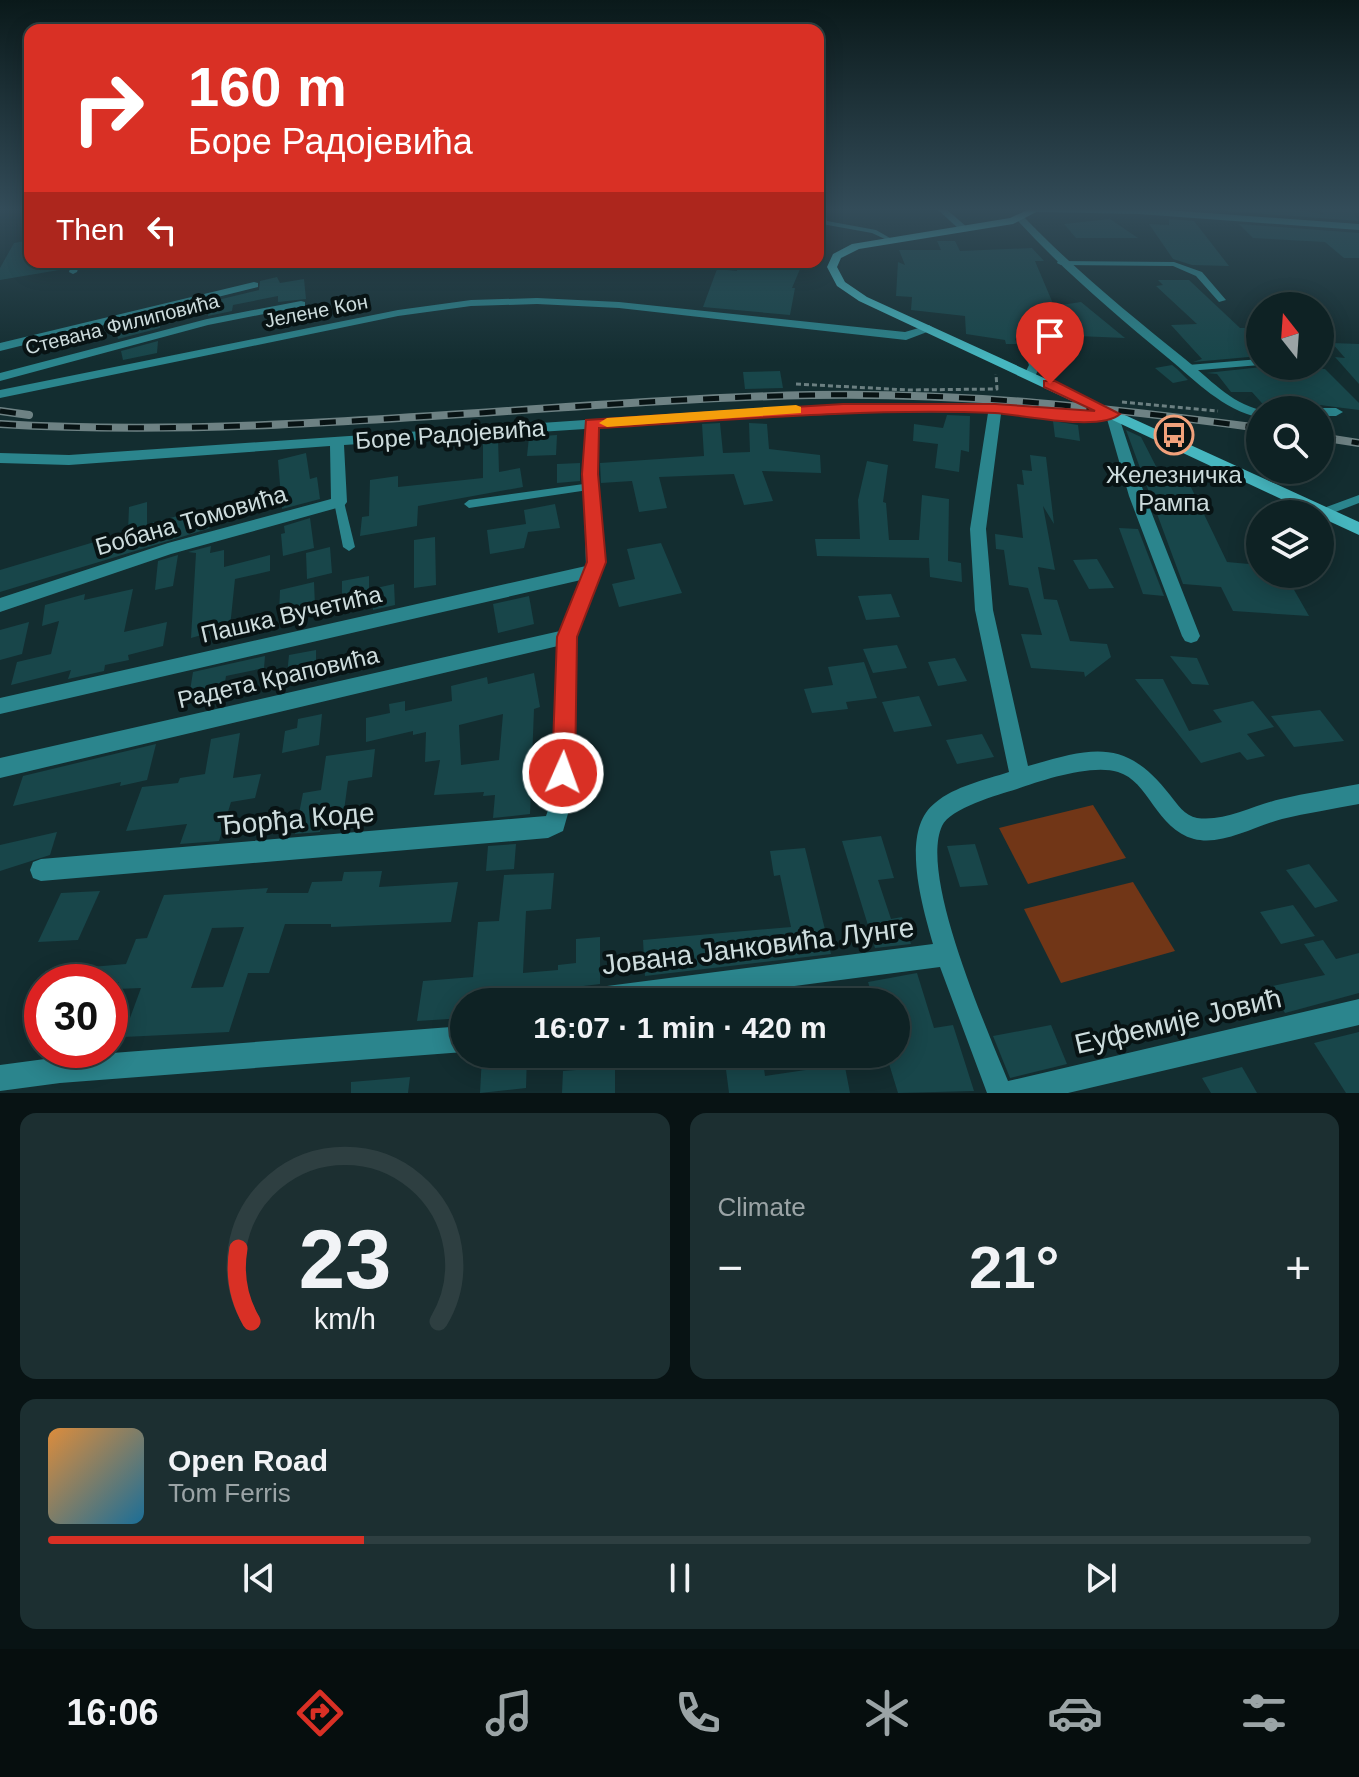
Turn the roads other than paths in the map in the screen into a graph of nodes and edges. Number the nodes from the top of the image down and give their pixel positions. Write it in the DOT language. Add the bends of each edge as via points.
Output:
graph roads {
  1 [pos="837,259"];
  2 [pos="1057,259"];
  3 [pos="1061,263"];
  4 [pos="74,268"];
  5 [pos="73,272"];
  6 [pos="254,285"];
  7 [pos="1222,300"];
  8 [pos="301,304"];
  9 [pos="929,329"];
  10 [pos="1024,340"];
  11 [pos="0,347"];
  12 [pos="1246,363"];
  13 [pos="1188,368"];
  14 [pos="1030,375"];
  15 [pos="0,377"];
  16 [pos="0,394"];
  17 [pos="995,409"];
  18 [pos="1246,412"];
  19 [pos="1112,414"];
  20 [pos="592,424"];
  21 [pos="337,442"];
  22 [pos="0,458"];
  23 [pos="591,487"];
  24 [pos="1359,499"];
  25 [pos="1299,500"];
  26 [pos="339,502"];
  27 [pos="469,504"];
  28 [pos="1334,509"];
  29 [pos="1334,516"];
  30 [pos="1359,529"];
  31 [pos="349,547"];
  32 [pos="594,571"];
  33 [pos="0,605"];
  34 [pos="1191,636"];
  35 [pos="567,637"];
  36 [pos="0,706"];
  37 [pos="0,768"];
  38 [pos="1020,776"];
  39 [pos="1359,794"];
  40 [pos="41,870"];
  41 [pos="948,954"];
  42 [pos="684,988"];
  43 [pos="1359,1012"];
  44 [pos="450,1040"];
  45 [pos="0,1078"];
  46 [pos="1000,1093"];
  47 [pos="1011,1093"];
  1 -- 9 [label="main road" via="834,275 863,299"];
  2 -- 3 [label="street"];
  3 -- 7 [label="lane" via="1174,264 1199,274"];
  3 -- 13 [label="street"];
  4 -- 5 [label="lane"];
  6 -- 11 [label="street, Стевана Филиповића"];
  8 -- 15 [label="street, Стевана Филиповића" via="207,322"];
  9 -- 14 [label="main road"];
  9 -- 16 [label="street, Јелене Кон" via="906,336 619,305 471,303 398,313"];
  10 -- 14 [label="street" via="1035,365"];
  12 -- 13 [label="lane"];
  13 -- 18 [label="street"];
  14 -- 19 [label="main road"];
  17 -- 19 [label="street, Боре Радојевића" via="1085,417"];
  17 -- 20 [label="street, Боре Радојевића" via="830,409"];
  17 -- 38 [label="street" via="981,497 980,557 984,610"];
  19 -- 25 [label="main road"];
  19 -- 34 [label="street"];
  20 -- 21 [label="street, Боре Радојевића"];
  20 -- 23 [label="street"];
  21 -- 22 [label="street, Боре Радојевића" via="69,460"];
  21 -- 26 [label="street"];
  23 -- 27 [label="lane"];
  23 -- 32 [label="street"];
  24 -- 28 [label="lane"];
  26 -- 31 [label="lane"];
  26 -- 33 [label="street, Бобана Томовића" via="168,549"];
  29 -- 30 [label="main road"];
  32 -- 35 [label="street"];
  32 -- 36 [label="street, Пашка Вучетића"];
  35 -- 37 [label="street, Радета Краповића"];
  35 -- 40 [label="street, Ђорђа Коде" via="563,796 555,823 548,827"];
  38 -- 39 [label="street" via="1104,761 1126,765 1192,828 1223,827 1280,809"];
  38 -- 41 [label="street" via="950,805 933,819 925,842 927,875"];
  41 -- 42 [label="street, Јована Јанковића Лунге"];
  41 -- 46 [label="street"];
  43 -- 47 [label="street, Еуфемије Јовић"];
  44 -- 45 [label="street"];
}
